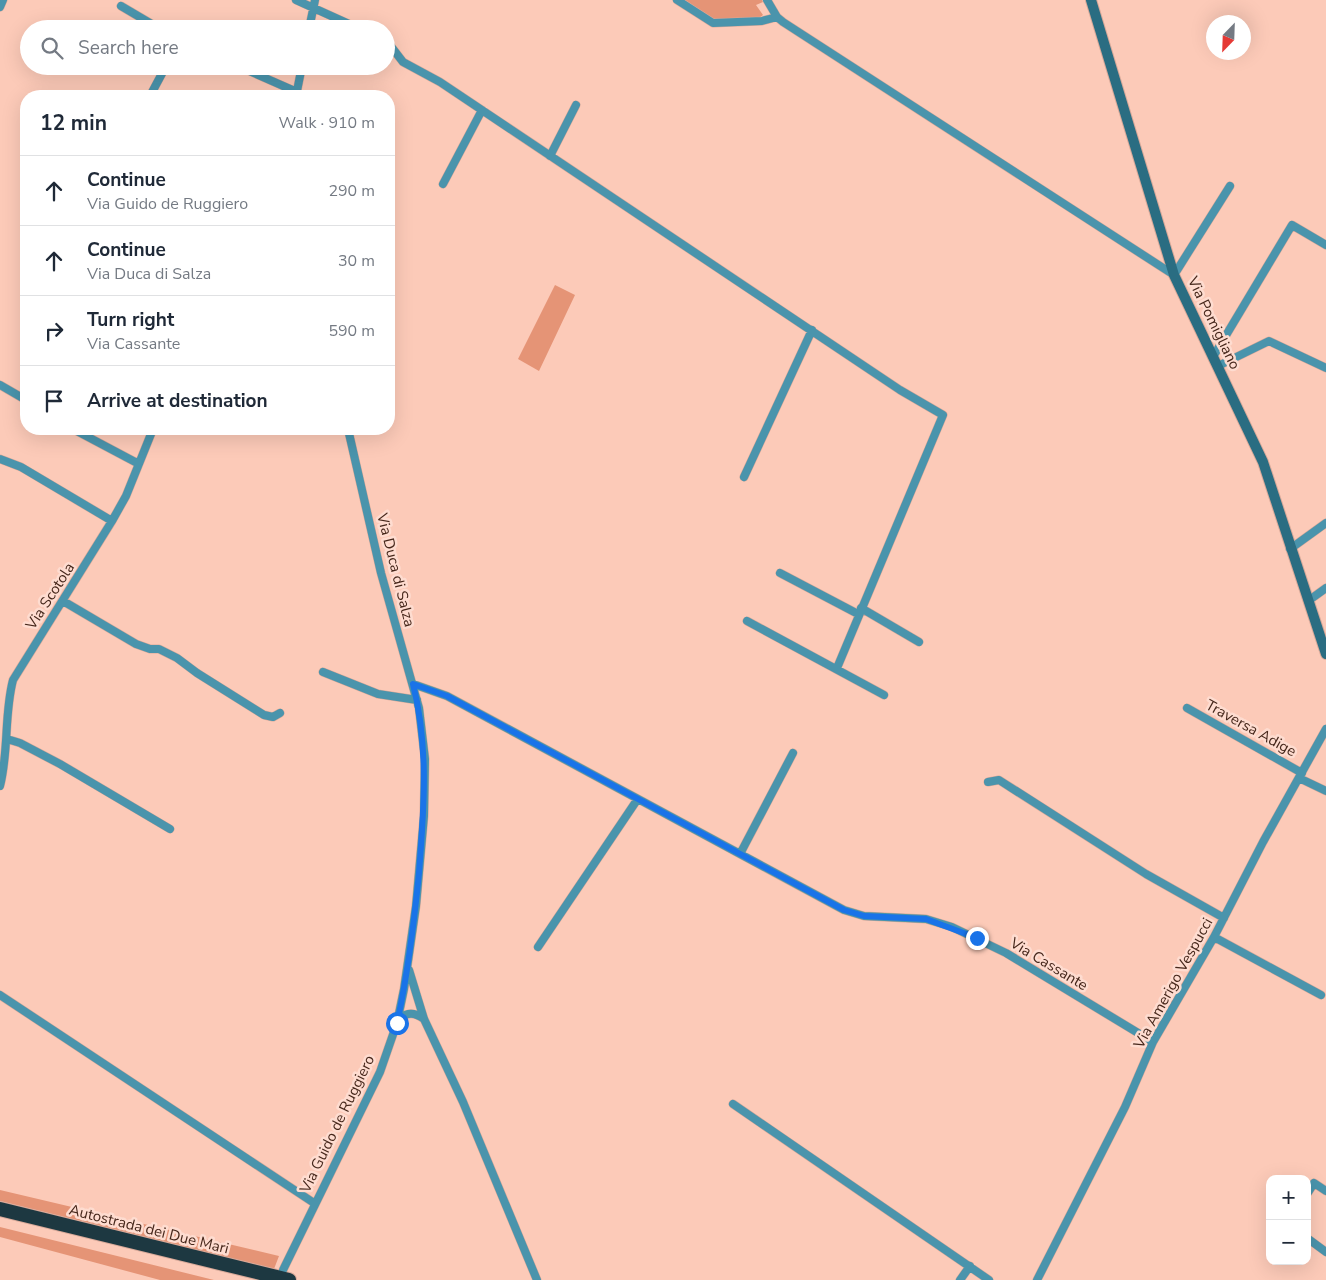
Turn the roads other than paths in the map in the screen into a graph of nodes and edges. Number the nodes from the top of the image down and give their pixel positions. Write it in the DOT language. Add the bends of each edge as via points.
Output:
graph roads {
  1 [pos="3,0"];
  2 [pos="296,0"];
  3 [pos="677,0"];
  4 [pos="767,0"];
  5 [pos="1091,0"];
  6 [pos="314,4"];
  7 [pos="121,6"];
  8 [pos="0,7"];
  9 [pos="777,17"];
  10 [pos="145,20"];
  11 [pos="311,20"];
  12 [pos="343,20"];
  13 [pos="395,52"];
  14 [pos="161,75"];
  15 [pos="257,75"];
  16 [pos="300,75"];
  17 [pos="153,90"];
  18 [pos="289,90"];
  19 [pos="298,90"];
  20 [pos="576,105"];
  21 [pos="482,110"];
  22 [pos="550,156"];
  23 [pos="443,184"];
  24 [pos="1230,186"];
  25 [pos="1326,245"];
  26 [pos="1174,275"];
  27 [pos="812,330"];
  28 [pos="1216,362"];
  29 [pos="1326,368"];
  30 [pos="0,385"];
  31 [pos="20,397"];
  32 [pos="84,435"];
  33 [pos="150,435"];
  34 [pos="349,435"];
  35 [pos="0,459"];
  36 [pos="140,464"];
  37 [pos="744,477"];
  38 [pos="112,521"];
  39 [pos="1326,523"];
  40 [pos="1290,549"];
  41 [pos="780,572"];
  42 [pos="1326,588"];
  43 [pos="63,601"];
  44 [pos="1308,601"];
  45 [pos="859,611"];
  46 [pos="747,621"];
  47 [pos="919,642"];
  48 [pos="1326,654"];
  49 [pos="837,668"];
  50 [pos="322,672"];
  51 [pos="413,684"];
  52 [pos="884,695"];
  53 [pos="417,700"];
  54 [pos="1187,708"];
  55 [pos="280,712"];
  56 [pos="420,717"];
  57 [pos="1326,729"];
  58 [pos="7,739"];
  59 [pos="793,753"];
  60 [pos="1300,775"];
  61 [pos="988,782"];
  62 [pos="0,786"];
  63 [pos="1326,792"];
  64 [pos="637,800"];
  65 [pos="170,829"];
  66 [pos="740,854"];
  67 [pos="1224,918"];
  68 [pos="1214,937"];
  69 [pos="538,947"];
  70 [pos="408,965"];
  71 [pos="0,994"];
  72 [pos="1321,995"];
  73 [pos="398,1019"];
  74 [pos="424,1019"];
  75 [pos="1153,1042"];
  76 [pos="733,1104"];
  77 [pos="1311,1188"];
  78 [pos="1326,1191"];
  79 [pos="314,1203"];
  80 [pos="0,1209"];
  81 [pos="0,1218"];
  82 [pos="1311,1241"];
  83 [pos="1326,1252"];
  84 [pos="970,1266"];
  85 [pos="286,1275"];
  86 [pos="250,1280"];
  87 [pos="537,1280"];
  88 [pos="960,1280"];
  89 [pos="989,1280"];
  90 [pos="1037,1280"];
  1 -- 8 [label="street"];
  2 -- 6 [label="street"];
  3 -- 9 [label="street" via="713,23 762,21"];
  4 -- 9 [label="street"];
  5 -- 26 [label="street, Via Pomigliano"];
  6 -- 11 [label="street"];
  6 -- 12 [label="street"];
  7 -- 10 [label="street"];
  9 -- 26 [label="street"];
  13 -- 21 [label="street" via="403,62"];
  14 -- 17 [label="street"];
  15 -- 18 [label="street"];
  16 -- 19 [label="street"];
  20 -- 22 [label="street"];
  21 -- 22 [label="street"];
  21 -- 23 [label="street"];
  22 -- 27 [label="street"];
  24 -- 26 [label="street"];
  25 -- 28 [label="street" via="1292,225"];
  26 -- 28 [label="street, Via Pomigliano"];
  27 -- 37 [label="street"];
  27 -- 45 [label="street" via="943,415"];
  28 -- 29 [label="street" via="1269,340"];
  28 -- 40 [label="street, Via Pomigliano" via="1263,462"];
  30 -- 31 [label="street"];
  32 -- 36 [label="street"];
  33 -- 36 [label="street, Via Scotola"];
  34 -- 51 [label="street, Via Duca di Salza" via="381,573"];
  35 -- 38 [label="street" via="21,467"];
  36 -- 38 [label="street, Via Scotola"];
  38 -- 43 [label="street, Via Scotola"];
  39 -- 40 [label="street"];
  40 -- 44 [label="street, Via Pomigliano"];
  41 -- 45 [label="street"];
  42 -- 44 [label="street"];
  43 -- 55 [label="street" via="136,644 159,649 177,658 264,715 273,717"];
  43 -- 58 [label="street, Via Scotola" via="13,680"];
  44 -- 48 [label="street, Via Pomigliano"];
  45 -- 47 [label="street"];
  45 -- 49 [label="street"];
  46 -- 49 [label="street"];
  49 -- 52 [label="street"];
  50 -- 53 [label="street" via="378,694"];
  51 -- 53 [label="street, Via Duca di Salza"];
  51 -- 64 [label="street, Via Cassante" via="447,696"];
  53 -- 56 [label="street, Via Duca di Salza"];
  54 -- 60 [label="street, Traversa Adige"];
  56 -- 70 [label="street, Via Guido de Ruggiero" via="425,759 424,816"];
  57 -- 60 [label="street, Via Amerigo Vespucci"];
  58 -- 62 [label="street, Via Scotola"];
  58 -- 65 [label="street" via="60,764"];
  59 -- 66 [label="street"];
  60 -- 63 [label="street, Traversa Adige"];
  60 -- 67 [label="street, Via Amerigo Vespucci"];
  61 -- 67 [label="street" via="999,780 1146,874"];
  64 -- 66 [label="street, Via Cassante"];
  64 -- 69 [label="street"];
  66 -- 75 [label="street, Via Cassante" via="844,910 864,916 926,919 977,938"];
  67 -- 68 [label="street, Via Amerigo Vespucci"];
  68 -- 72 [label="street"];
  68 -- 75 [label="street, Via Amerigo Vespucci"];
  70 -- 73 [label="street, Via Guido de Ruggiero"];
  70 -- 74 [label="street"];
  71 -- 79 [label="street"];
  73 -- 74 [label="street" via="413,1013"];
  73 -- 79 [label="street, Via Guido de Ruggiero" via="380,1072"];
  74 -- 87 [label="street" via="463,1102"];
  75 -- 90 [label="street, Via Amerigo Vespucci" via="1125,1107"];
  76 -- 84 [label="street"];
  77 -- 78 [label="street" via="1314,1183"];
  79 -- 85 [label="street, Via Guido de Ruggiero"];
  80 -- 85 [label="highway, Autostrada dei Due Mari"];
  81 -- 86 [label="highway, Autostrada dei Due Mari"];
  82 -- 83 [label="street"];
  84 -- 88 [label="street"];
  84 -- 89 [label="street"];
}
